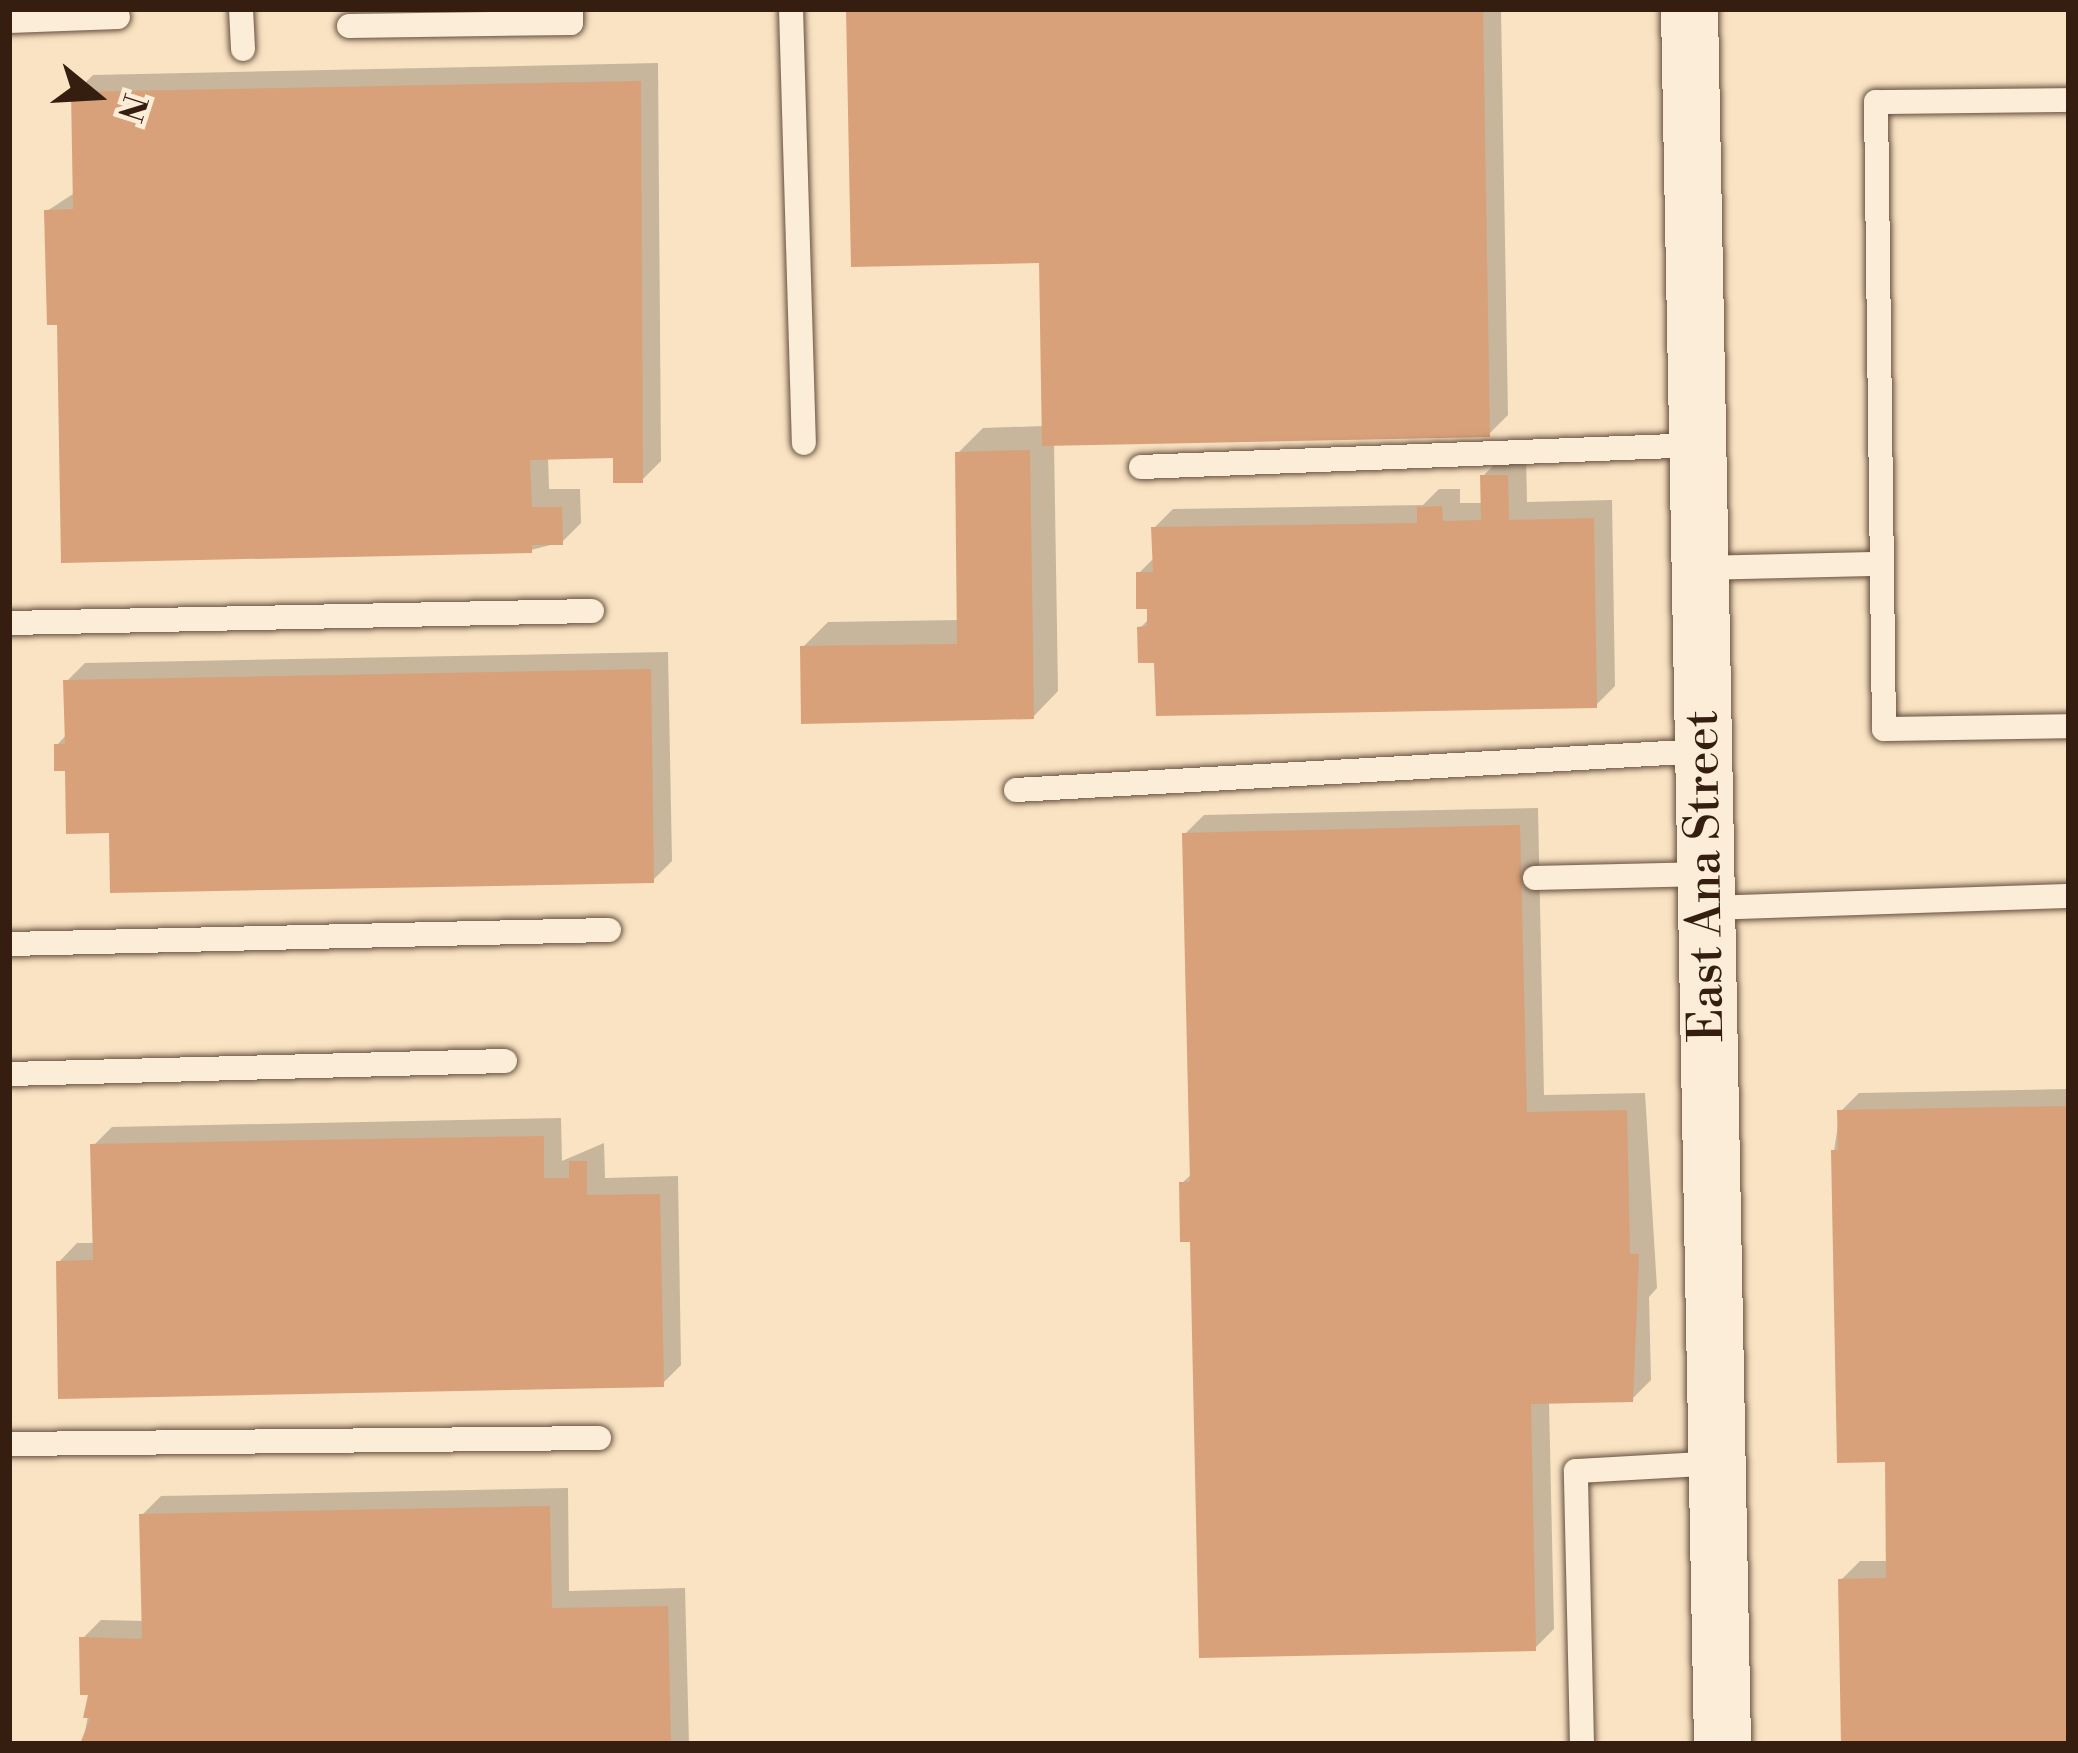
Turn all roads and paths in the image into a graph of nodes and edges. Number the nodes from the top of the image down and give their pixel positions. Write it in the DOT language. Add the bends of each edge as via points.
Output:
graph roads {
  1 [pos="242,9"];
  2 [pos="571,9"];
  3 [pos="791,9"];
  4 [pos="1689,9"];
  5 [pos="118,17"];
  6 [pos="9,21"];
  7 [pos="349,26"];
  8 [pos="243,49"];
  9 [pos="2069,100"];
  10 [pos="804,443"];
  11 [pos="1698,445"];
  12 [pos="1141,467"];
  13 [pos="1882,564"];
  14 [pos="1700,568"];
  15 [pos="592,611"];
  16 [pos="9,623"];
  17 [pos="2069,726"];
  18 [pos="1703,751"];
  19 [pos="1016,790"];
  20 [pos="1535,878"];
  21 [pos="1706,891"];
  22 [pos="2069,896"];
  23 [pos="609,931"];
  24 [pos="9,944"];
  25 [pos="506,1061"];
  26 [pos="9,1074"];
  27 [pos="599,1438"];
  28 [pos="9,1444"];
  29 [pos="1717,1463"];
  30 [pos="1582,1744"];
  31 [pos="1722,1744"];
  1 -- 8 [label="lane"];
  2 -- 7 [label="lane" via="572,23"];
  3 -- 10 [label="lane"];
  4 -- 11 [label="street, East Ana Street"];
  5 -- 6 [label="lane"];
  9 -- 13 [label="lane" via="1876,102"];
  11 -- 12 [label="lane"];
  11 -- 14 [label="street, East Ana Street"];
  13 -- 14 [label="lane"];
  13 -- 17 [label="lane" via="1884,729"];
  14 -- 18 [label="street, East Ana Street"];
  15 -- 16 [label="lane"];
  18 -- 19 [label="lane"];
  18 -- 21 [label="street, East Ana Street"];
  20 -- 21 [label="lane"];
  21 -- 22 [label="lane"];
  21 -- 29 [label="street, East Ana Street"];
  23 -- 24 [label="lane"];
  25 -- 26 [label="lane"];
  27 -- 28 [label="lane"];
  29 -- 30 [label="lane" via="1576,1471"];
  29 -- 31 [label="street, East Ana Street"];
}
